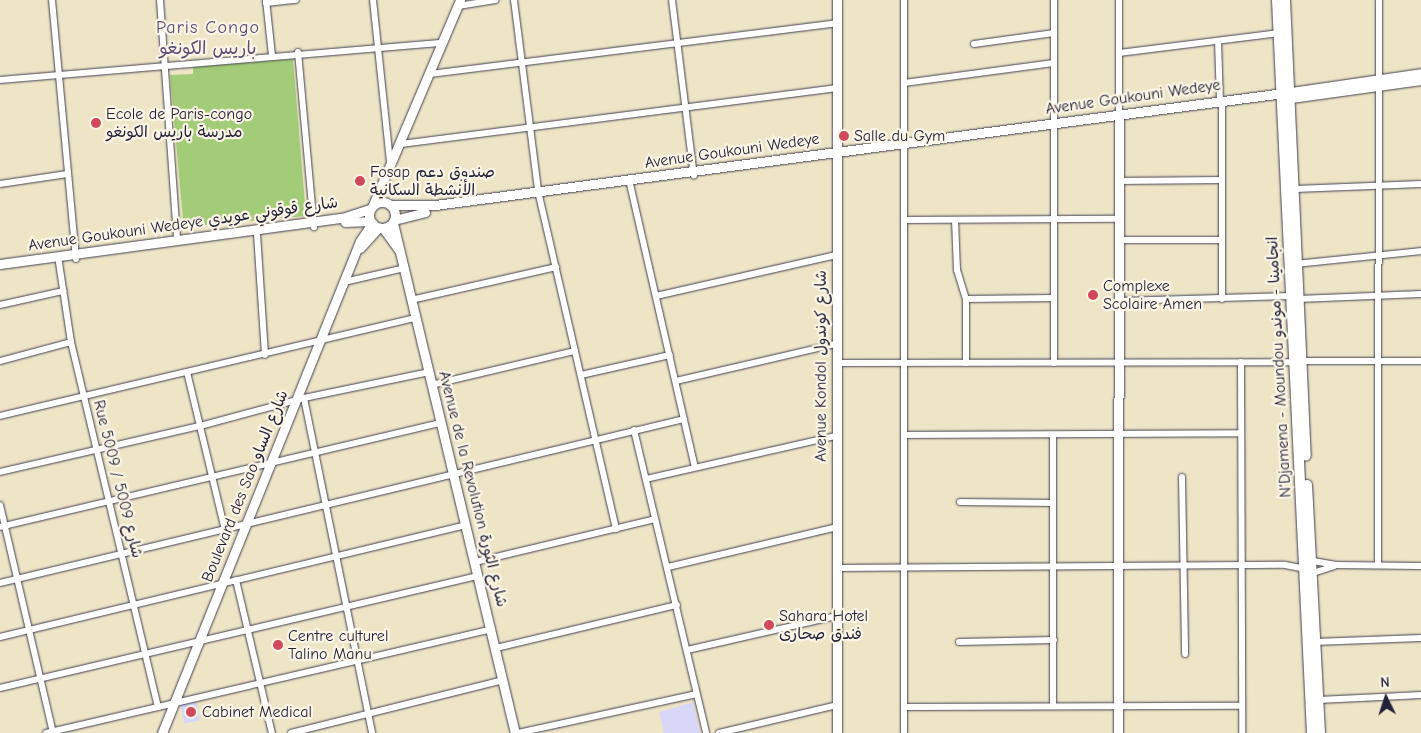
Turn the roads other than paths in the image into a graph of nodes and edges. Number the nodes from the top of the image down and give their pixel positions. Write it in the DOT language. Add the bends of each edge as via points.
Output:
graph roads {
  1 [pos="52,0"];
  2 [pos="160,0"];
  3 [pos="296,0"];
  4 [pos="373,0"];
  5 [pos="496,0"];
  6 [pos="514,0"];
  7 [pos="672,0"];
  8 [pos="837,0"];
  9 [pos="904,0"];
  10 [pos="1054,0"];
  11 [pos="1118,0"];
  12 [pos="1277,0"];
  13 [pos="1285,0"];
  14 [pos="1379,0"];
  15 [pos="266,2"];
  16 [pos="459,3"];
  17 [pos="837,23"];
  18 [pos="1054,32"];
  19 [pos="1280,33"];
  20 [pos="1218,41"];
  21 [pos="677,42"];
  22 [pos="442,43"];
  23 [pos="974,44"];
  24 [pos="376,46"];
  25 [pos="298,52"];
  26 [pos="1119,53"];
  27 [pos="272,55"];
  28 [pos="521,62"];
  29 [pos="1054,62"];
  30 [pos="166,65"];
  31 [pos="1421,73"];
  32 [pos="430,74"];
  33 [pos="57,76"];
  34 [pos="0,80"];
  35 [pos="1421,80"];
  36 [pos="1380,82"];
  37 [pos="904,83"];
  38 [pos="837,88"];
  39 [pos="1287,95"];
  40 [pos="1221,103"];
  41 [pos="685,108"];
  42 [pos="1119,117"];
  43 [pos="1054,125"];
  44 [pos="529,128"];
  45 [pos="401,144"];
  46 [pos="904,145"];
  47 [pos="838,154"];
  48 [pos="390,167"];
  49 [pos="694,173"];
  50 [pos="67,174"];
  51 [pos="1222,180"];
  52 [pos="1118,181"];
  53 [pos="384,182"];
  54 [pos="0,184"];
  55 [pos="630,184"];
  56 [pos="1421,184"];
  57 [pos="1378,186"];
  58 [pos="1295,189"];
  59 [pos="539,194"];
  60 [pos="391,204"];
  61 [pos="371,207"];
  62 [pos="1119,219"];
  63 [pos="904,220"];
  64 [pos="955,220"];
  65 [pos="1054,220"];
  66 [pos="351,222"];
  67 [pos="394,222"];
  68 [pos="313,224"];
  69 [pos="376,225"];
  70 [pos="257,234"];
  71 [pos="177,240"];
  72 [pos="1119,240"];
  73 [pos="1222,240"];
  74 [pos="359,246"];
  75 [pos="1421,251"];
  76 [pos="400,252"];
  77 [pos="836,255"];
  78 [pos="1378,255"];
  79 [pos="76,256"];
  80 [pos="59,258"];
  81 [pos="0,264"];
  82 [pos="1296,264"];
  83 [pos="556,267"];
  84 [pos="405,268"];
  85 [pos="0,269"];
  86 [pos="344,282"];
  87 [pos="63,291"];
  88 [pos="1421,294"];
  89 [pos="656,296"];
  90 [pos="1378,296"];
  91 [pos="1294,297"];
  92 [pos="1054,298"];
  93 [pos="966,299"];
  94 [pos="1222,299"];
  95 [pos="411,300"];
  96 [pos="1119,301"];
  97 [pos="0,305"];
  98 [pos="416,318"];
  99 [pos="71,342"];
  100 [pos="320,342"];
  101 [pos="835,344"];
  102 [pos="575,351"];
  103 [pos="265,355"];
  104 [pos="670,355"];
  105 [pos="1378,360"];
  106 [pos="0,361"];
  107 [pos="1421,361"];
  108 [pos="904,362"];
  109 [pos="1241,362"];
  110 [pos="1298,362"];
  111 [pos="836,363"];
  112 [pos="966,363"];
  113 [pos="1054,364"];
  114 [pos="1118,364"];
  115 [pos="187,372"];
  116 [pos="429,372"];
  117 [pos="581,375"];
  118 [pos="676,381"];
  119 [pos="431,385"];
  120 [pos="84,396"];
  121 [pos="300,399"];
  122 [pos="0,416"];
  123 [pos="684,419"];
  124 [pos="441,422"];
  125 [pos="200,426"];
  126 [pos="634,430"];
  127 [pos="1241,433"];
  128 [pos="1118,434"];
  129 [pos="904,435"];
  130 [pos="1053,435"];
  131 [pos="836,436"];
  132 [pos="595,440"];
  133 [pos="96,448"];
  134 [pos="315,453"];
  135 [pos="271,463"];
  136 [pos="695,467"];
  137 [pos="0,472"];
  138 [pos="455,476"];
  139 [pos="212,477"];
  140 [pos="1182,477"];
  141 [pos="646,479"];
  142 [pos="110,502"];
  143 [pos="960,502"];
  144 [pos="1053,503"];
  145 [pos="0,505"];
  146 [pos="326,506"];
  147 [pos="655,520"];
  148 [pos="246,524"];
  149 [pos="467,525"];
  150 [pos="2,527"];
  151 [pos="837,527"];
  152 [pos="616,529"];
  153 [pos="224,530"];
  154 [pos="122,554"];
  155 [pos="334,556"];
  156 [pos="1308,559"];
  157 [pos="475,562"];
  158 [pos="1285,564"];
  159 [pos="1378,565"];
  160 [pos="1118,566"];
  161 [pos="1183,566"];
  162 [pos="1242,566"];
  163 [pos="1336,566"];
  164 [pos="1421,566"];
  165 [pos="668,567"];
  166 [pos="1054,567"];
  167 [pos="837,568"];
  168 [pos="904,568"];
  169 [pos="1309,571"];
  170 [pos="479,576"];
  171 [pos="17,580"];
  172 [pos="236,580"];
  173 [pos="0,584"];
  174 [pos="221,584"];
  175 [pos="677,605"];
  176 [pos="134,606"];
  177 [pos="345,610"];
  178 [pos="837,616"];
  179 [pos="492,629"];
  180 [pos="30,630"];
  181 [pos="247,633"];
  182 [pos="0,637"];
  183 [pos="1421,638"];
  184 [pos="1054,640"];
  185 [pos="958,642"];
  186 [pos="1314,642"];
  187 [pos="197,643"];
  188 [pos="496,648"];
  189 [pos="687,650"];
  190 [pos="145,654"];
  191 [pos="1185,654"];
  192 [pos="357,661"];
  193 [pos="40,678"];
  194 [pos="503,680"];
  195 [pos="259,682"];
  196 [pos="0,688"];
  197 [pos="697,694"];
  198 [pos="1421,695"];
  199 [pos="1318,700"];
  200 [pos="175,702"];
  201 [pos="836,706"];
  202 [pos="1053,706"];
  203 [pos="1241,706"];
  204 [pos="158,707"];
  205 [pos="904,707"];
  206 [pos="1118,707"];
  207 [pos="368,714"];
  208 [pos="50,733"];
  209 [pos="162,733"];
  210 [pos="272,733"];
  211 [pos="291,733"];
  212 [pos="372,733"];
  213 [pos="516,733"];
  214 [pos="706,733"];
  215 [pos="719,733"];
  216 [pos="837,733"];
  217 [pos="904,733"];
  218 [pos="1118,733"];
  219 [pos="1242,733"];
  220 [pos="1312,733"];
  221 [pos="1320,733"];
  1 -- 33 [label="street"];
  2 -- 30 [label="street"];
  3 -- 15 [label="street"];
  4 -- 24 [label="street"];
  5 -- 16 [label="street"];
  6 -- 28 [label="street"];
  7 -- 21 [label="street"];
  8 -- 17 [label="street, Avenue Kondol شارع كوندول"];
  9 -- 37 [label="street"];
  10 -- 18 [label="street"];
  11 -- 26 [label="street"];
  12 -- 19 [label="main road, N'Djamena - Moundou انجامينا - موندو"];
  13 -- 39 [label="main road"];
  14 -- 36 [label="street"];
  15 -- 27 [label="street"];
  16 -- 22 [label="street"];
  17 -- 21 [label="street"];
  17 -- 38 [label="street, Avenue Kondol شارع كوندول"];
  18 -- 23 [label="street"];
  18 -- 29 [label="street"];
  19 -- 20 [label="street"];
  19 -- 39 [label="main road, N'Djamena - Moundou انجامينا - موندو"];
  20 -- 26 [label="street"];
  20 -- 40 [label="street"];
  21 -- 28 [label="street"];
  21 -- 41 [label="street"];
  22 -- 24 [label="street"];
  22 -- 32 [label="street"];
  24 -- 25 [label="street"];
  24 -- 48 [label="street"];
  25 -- 27 [label="street"];
  25 -- 68 [label="street"];
  26 -- 42 [label="street"];
  27 -- 30 [label="street"];
  28 -- 32 [label="street"];
  28 -- 44 [label="street"];
  29 -- 37 [label="street"];
  29 -- 43 [label="street"];
  30 -- 33 [label="street"];
  30 -- 71 [label="street"];
  31 -- 36 [label="street"];
  32 -- 45 [label="street"];
  33 -- 34 [label="street"];
  33 -- 50 [label="street"];
  35 -- 36 [label="street"];
  36 -- 39 [label="street, Avenue Goukouni Wedeye"];
  36 -- 57 [label="street"];
  37 -- 46 [label="street"];
  38 -- 41 [label="street"];
  38 -- 47 [label="street, Avenue Kondol شارع كوندول"];
  39 -- 40 [label="street, Avenue Goukouni Wedeye"];
  39 -- 58 [label="main road, N'Djamena - Moundou انجامينا - موندو"];
  39 -- 91 [label="main road, N'Djamena - Moundou انجامينا - موندو"];
  40 -- 42 [label="street, Avenue Goukouni Wedeye"];
  40 -- 51 [label="street"];
  41 -- 44 [label="street"];
  41 -- 49 [label="street"];
  42 -- 43 [label="street, Avenue Goukouni Wedeye"];
  42 -- 52 [label="street"];
  43 -- 46 [label="street, Avenue Goukouni Wedeye"];
  43 -- 65 [label="street"];
  44 -- 45 [label="street"];
  44 -- 59 [label="street"];
  45 -- 48 [label="street"];
  46 -- 47 [label="street, Avenue Goukouni Wedeye"];
  46 -- 63 [label="street"];
  47 -- 49 [label="street, Avenue Goukouni Wedeye"];
  47 -- 77 [label="street, Avenue Kondol شارع كوندول"];
  48 -- 53 [label="street"];
  49 -- 55 [label="street, Avenue Goukouni Wedeye"];
  49 -- 59 [label="street, Avenue Goukouni Wedeye"];
  50 -- 54 [label="street"];
  50 -- 79 [label="street"];
  51 -- 52 [label="street"];
  51 -- 73 [label="street"];
  52 -- 62 [label="street"];
  53 -- 60 [label="street"];
  53 -- 61 [label="street"];
  55 -- 59 [label="street, Avenue Goukouni Wedeye"];
  55 -- 89 [label="street"];
  56 -- 57 [label="street"];
  57 -- 58 [label="street"];
  57 -- 78 [label="street"];
  58 -- 82 [label="main road, N'Djamena - Moundou انجامينا - موندو"];
  59 -- 60 [label="street, Avenue Goukouni Wedeye" via="411,208"];
  59 -- 67 [label="street, Avenue Goukouni Wedeye" via="410,214"];
  59 -- 83 [label="street"];
  60 -- 61 [label="street, Avenue Goukouni Wedeye شارع قوقوني عويدي" via="381,201"];
  60 -- 67 [label="street, Avenue de la Revolution شارع الثورة"];
  61 -- 68 [label="street, Avenue Goukouni Wedeye شارع قوقوني عويدي" via="352,216"];
  61 -- 69 [label="street"];
  62 -- 65 [label="street"];
  62 -- 72 [label="street"];
  63 -- 64 [label="street"];
  63 -- 108 [label="street"];
  64 -- 65 [label="street"];
  64 -- 93 [label="street" via="957,270"];
  65 -- 92 [label="street"];
  66 -- 68 [label="street, Avenue Goukouni Wedeye شارع قوقوني عويدي"];
  66 -- 69 [label="street, Avenue Goukouni Wedeye شارع قوقوني عويدي"];
  66 -- 74 [label="street" via="359,230"];
  67 -- 69 [label="street, Avenue Goukouni Wedeye"];
  67 -- 76 [label="street, Avenue de la Revolution شارع الثورة"];
  68 -- 70 [label="street, Avenue Goukouni Wedeye شارع قوقوني عويدي"];
  68 -- 71 [label="street, Avenue Goukouni Wedeye شارع قوقوني عويدي"];
  69 -- 74 [label="street, Boulevard des Sao شارع الساو"];
  69 -- 76 [label="street, Avenue de la Revolution شارع الثورة"];
  70 -- 79 [label="street, Avenue Goukouni Wedeye شارع قوقوني عويدي"];
  70 -- 103 [label="street"];
  71 -- 79 [label="street, Avenue Goukouni Wedeye شارع قوقوني عويدي"];
  72 -- 73 [label="street"];
  72 -- 96 [label="street"];
  73 -- 94 [label="street"];
  74 -- 86 [label="street, Boulevard des Sao شارع الساو"];
  75 -- 78 [label="street"];
  76 -- 84 [label="street, Avenue de la Revolution شارع الثورة"];
  77 -- 89 [label="street"];
  77 -- 101 [label="street, Avenue Kondol شارع كوندول"];
  78 -- 82 [label="street"];
  78 -- 90 [label="street"];
  79 -- 80 [label="street, Avenue Goukouni Wedeye شارع قوقوني عويدي"];
  80 -- 81 [label="street, Avenue Goukouni Wedeye شارع قوقوني عويدي"];
  80 -- 85 [label="street, Avenue Goukouni Wedeye شارع قوقوني عويدي"];
  80 -- 87 [label="street, Rue 5009 / شارع 5009"];
  82 -- 91 [label="main road, N'Djamena - Moundou انجامينا - موندو"];
  83 -- 95 [label="street"];
  83 -- 102 [label="street"];
  84 -- 86 [label="street"];
  84 -- 95 [label="street, Avenue de la Revolution شارع الثورة"];
  86 -- 100 [label="street, Boulevard des Sao شارع الساو"];
  87 -- 97 [label="street"];
  87 -- 99 [label="street, Rue 5009 / شارع 5009"];
  88 -- 90 [label="street"];
  89 -- 104 [label="street"];
  90 -- 91 [label="street"];
  90 -- 105 [label="street"];
  91 -- 94 [label="street"];
  91 -- 110 [label="main road, N'Djamena - Moundou انجامينا - موندو"];
  92 -- 93 [label="street"];
  92 -- 113 [label="street"];
  93 -- 112 [label="street"];
  94 -- 96 [label="street"];
  95 -- 98 [label="street, Avenue de la Revolution شارع الثورة"];
  96 -- 114 [label="street"];
  98 -- 100 [label="street"];
  98 -- 116 [label="street, Avenue de la Revolution شارع الثورة"];
  99 -- 106 [label="street"];
  99 -- 120 [label="street, Rue 5009 / شارع 5009"];
  100 -- 103 [label="street"];
  100 -- 121 [label="street, Boulevard des Sao شارع الساو"];
  101 -- 111 [label="street, Avenue Kondol شارع كوندول"];
  101 -- 118 [label="street"];
  102 -- 117 [label="street"];
  102 -- 119 [label="street"];
  103 -- 115 [label="street"];
  104 -- 117 [label="street"];
  104 -- 118 [label="street"];
  105 -- 107 [label="street"];
  105 -- 110 [label="street"];
  105 -- 159 [label="street"];
  108 -- 111 [label="street"];
  108 -- 112 [label="street"];
  108 -- 129 [label="street"];
  109 -- 110 [label="street"];
  109 -- 114 [label="street"];
  109 -- 127 [label="street"];
  110 -- 156 [label="main road, N'Djamena - Moundou انجامينا - موندو"];
  111 -- 131 [label="street, Avenue Kondol شارع كوندول"];
  112 -- 113 [label="street"];
  113 -- 114 [label="street"];
  114 -- 128 [label="street"];
  115 -- 120 [label="street"];
  115 -- 125 [label="street"];
  116 -- 119 [label="street, Avenue de la Revolution شارع الثورة"];
  116 -- 121 [label="street"];
  117 -- 132 [label="street"];
  118 -- 123 [label="street"];
  119 -- 124 [label="street, Avenue de la Revolution شارع الثورة"];
  120 -- 122 [label="street"];
  120 -- 133 [label="street, Rue 5009 / شارع 5009"];
  121 -- 125 [label="street"];
  121 -- 134 [label="street"];
  121 -- 135 [label="street, Boulevard des Sao شارع الساو"];
  123 -- 126 [label="street"];
  123 -- 136 [label="street"];
  124 -- 134 [label="street"];
  124 -- 138 [label="street, Avenue de la Revolution شارع الثورة"];
  125 -- 133 [label="street"];
  125 -- 139 [label="street"];
  126 -- 132 [label="street"];
  126 -- 141 [label="street"];
  127 -- 128 [label="street"];
  127 -- 162 [label="street"];
  128 -- 130 [label="street"];
  128 -- 160 [label="street"];
  129 -- 130 [label="street"];
  129 -- 168 [label="street"];
  130 -- 144 [label="street"];
  131 -- 136 [label="street"];
  131 -- 151 [label="street, Avenue Kondol شارع كوندول"];
  132 -- 138 [label="street"];
  132 -- 152 [label="street"];
  133 -- 137 [label="street"];
  133 -- 142 [label="street, Rue 5009 / شارع 5009"];
  134 -- 135 [label="street"];
  134 -- 146 [label="street"];
  135 -- 139 [label="street"];
  135 -- 148 [label="street, Boulevard des Sao شارع الساو"];
  136 -- 141 [label="street"];
  138 -- 146 [label="street"];
  138 -- 149 [label="street, Avenue de la Revolution شارع الثورة"];
  139 -- 142 [label="street"];
  139 -- 153 [label="street"];
  140 -- 161 [label="street"];
  141 -- 147 [label="street"];
  142 -- 150 [label="street"];
  142 -- 154 [label="street, Rue 5009 / شارع 5009"];
  143 -- 144 [label="street"];
  144 -- 166 [label="street"];
  145 -- 150 [label="street"];
  146 -- 148 [label="street"];
  146 -- 155 [label="street"];
  147 -- 152 [label="street"];
  147 -- 165 [label="street"];
  148 -- 153 [label="street"];
  148 -- 174 [label="street, Boulevard des Sao شارع الساو"];
  149 -- 155 [label="street"];
  149 -- 157 [label="street, Avenue de la Revolution شارع الثورة"];
  150 -- 171 [label="street"];
  151 -- 165 [label="street"];
  151 -- 167 [label="street, Avenue Kondol شارع كوندول"];
  152 -- 157 [label="street"];
  153 -- 154 [label="street"];
  154 -- 171 [label="street"];
  154 -- 176 [label="street, Rue 5009 / شارع 5009"];
  155 -- 172 [label="street"];
  155 -- 177 [label="street"];
  156 -- 158 [label="street"];
  156 -- 163 [label="street"];
  156 -- 169 [label="main road, N'Djamena - Moundou انجامينا - موندو"];
  157 -- 170 [label="street, Avenue de la Revolution شارع الثورة"];
  158 -- 162 [label="street"];
  158 -- 169 [label="street"];
  159 -- 163 [label="street"];
  159 -- 164 [label="street"];
  160 -- 161 [label="street"];
  160 -- 166 [label="street"];
  160 -- 206 [label="street"];
  161 -- 162 [label="street"];
  161 -- 191 [label="street"];
  162 -- 203 [label="street"];
  163 -- 169 [label="street"];
  165 -- 175 [label="street"];
  166 -- 168 [label="street"];
  166 -- 184 [label="street"];
  167 -- 168 [label="street"];
  167 -- 178 [label="street, Avenue Kondol شارع كوندول"];
  168 -- 205 [label="street"];
  169 -- 186 [label="main road, N'Djamena - Moundou انجامينا - موندو"];
  169 -- 220 [label="main road, N'Djamena - Moundou انجامينا - موندو"];
  170 -- 177 [label="street"];
  170 -- 179 [label="street, Avenue de la Revolution شارع الثورة"];
  171 -- 173 [label="street"];
  171 -- 180 [label="street"];
  172 -- 174 [label="street"];
  172 -- 181 [label="street"];
  174 -- 176 [label="street"];
  174 -- 187 [label="street, Boulevard des Sao شارع الساو"];
  175 -- 188 [label="street"];
  175 -- 189 [label="street"];
  176 -- 180 [label="street"];
  176 -- 190 [label="street, Rue 5009 / شارع 5009"];
  177 -- 181 [label="street"];
  177 -- 192 [label="street"];
  178 -- 189 [label="street"];
  178 -- 201 [label="street, Avenue Kondol شارع كوندول"];
  179 -- 188 [label="street, Avenue de la Revolution شارع الثورة"];
  179 -- 192 [label="street"];
  180 -- 182 [label="street"];
  180 -- 193 [label="street"];
  181 -- 187 [label="street"];
  181 -- 195 [label="street"];
  183 -- 186 [label="street"];
  184 -- 185 [label="street"];
  184 -- 202 [label="street"];
  186 -- 199 [label="main road, N'Djamena - Moundou انجامينا - موندو"];
  187 -- 190 [label="street"];
  187 -- 200 [label="street, Boulevard des Sao شارع الساو"];
  188 -- 194 [label="street, Avenue de la Revolution شارع الثورة"];
  189 -- 197 [label="street"];
  190 -- 193 [label="street"];
  190 -- 204 [label="street, Rue 5009 / شارع 5009"];
  192 -- 195 [label="street"];
  192 -- 207 [label="street"];
  193 -- 196 [label="street"];
  193 -- 208 [label="street"];
  194 -- 207 [label="street"];
  194 -- 213 [label="street, Avenue de la Revolution شارع الثورة"];
  195 -- 200 [label="street"];
  195 -- 210 [label="street"];
  197 -- 213 [label="street"];
  197 -- 214 [label="street"];
  198 -- 199 [label="street"];
  199 -- 221 [label="main road, N'Djamena - Moundou انجامينا - موندو"];
  200 -- 204 [label="street"];
  200 -- 209 [label="street, Boulevard des Sao شارع الساو"];
  201 -- 215 [label="street"];
  201 -- 216 [label="street, Avenue Kondol شارع كوندول"];
  202 -- 205 [label="street"];
  202 -- 206 [label="street"];
  203 -- 206 [label="street"];
  203 -- 219 [label="street"];
  204 -- 208 [label="street"];
  205 -- 217 [label="street"];
  206 -- 218 [label="street"];
  207 -- 211 [label="street"];
  207 -- 212 [label="street"];
}
